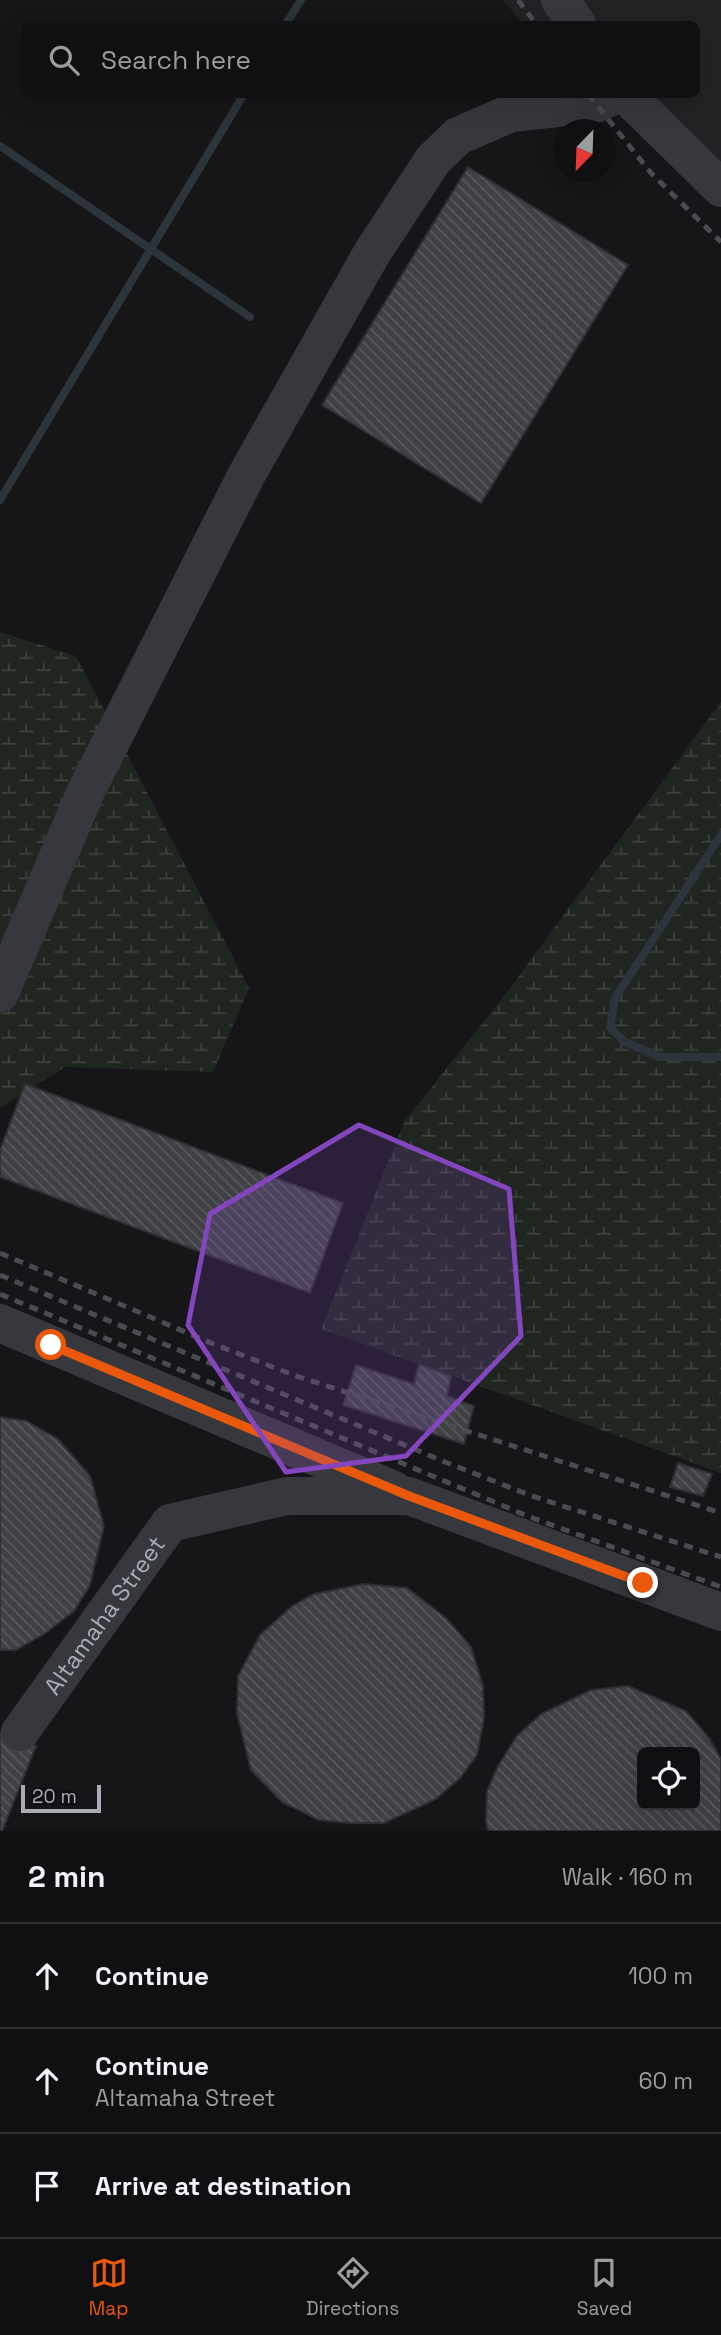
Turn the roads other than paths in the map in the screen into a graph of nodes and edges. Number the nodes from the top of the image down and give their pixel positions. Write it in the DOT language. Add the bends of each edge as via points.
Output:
graph roads {
  1 [pos="560,0"];
  2 [pos="575,21"];
  3 [pos="609,98"];
  4 [pos="629,98"];
  5 [pos="721,188"];
  6 [pos="0,993"];
  7 [pos="0,1323"];
  8 [pos="409,1496"];
  9 [pos="721,1612"];
  10 [pos="20,1732"];
  1 -- 2 [label="lane"];
  3 -- 6 [label="lane" via="596,104 511,113 458,136 433,160 372,253 247,474 86,791"];
  4 -- 5 [label="lane"];
  7 -- 8 [label="lane"];
  8 -- 9 [label="lane, Altamaha Street"];
  8 -- 10 [label="lane, Altamaha Street" via="287,1496 170,1523"];
}
